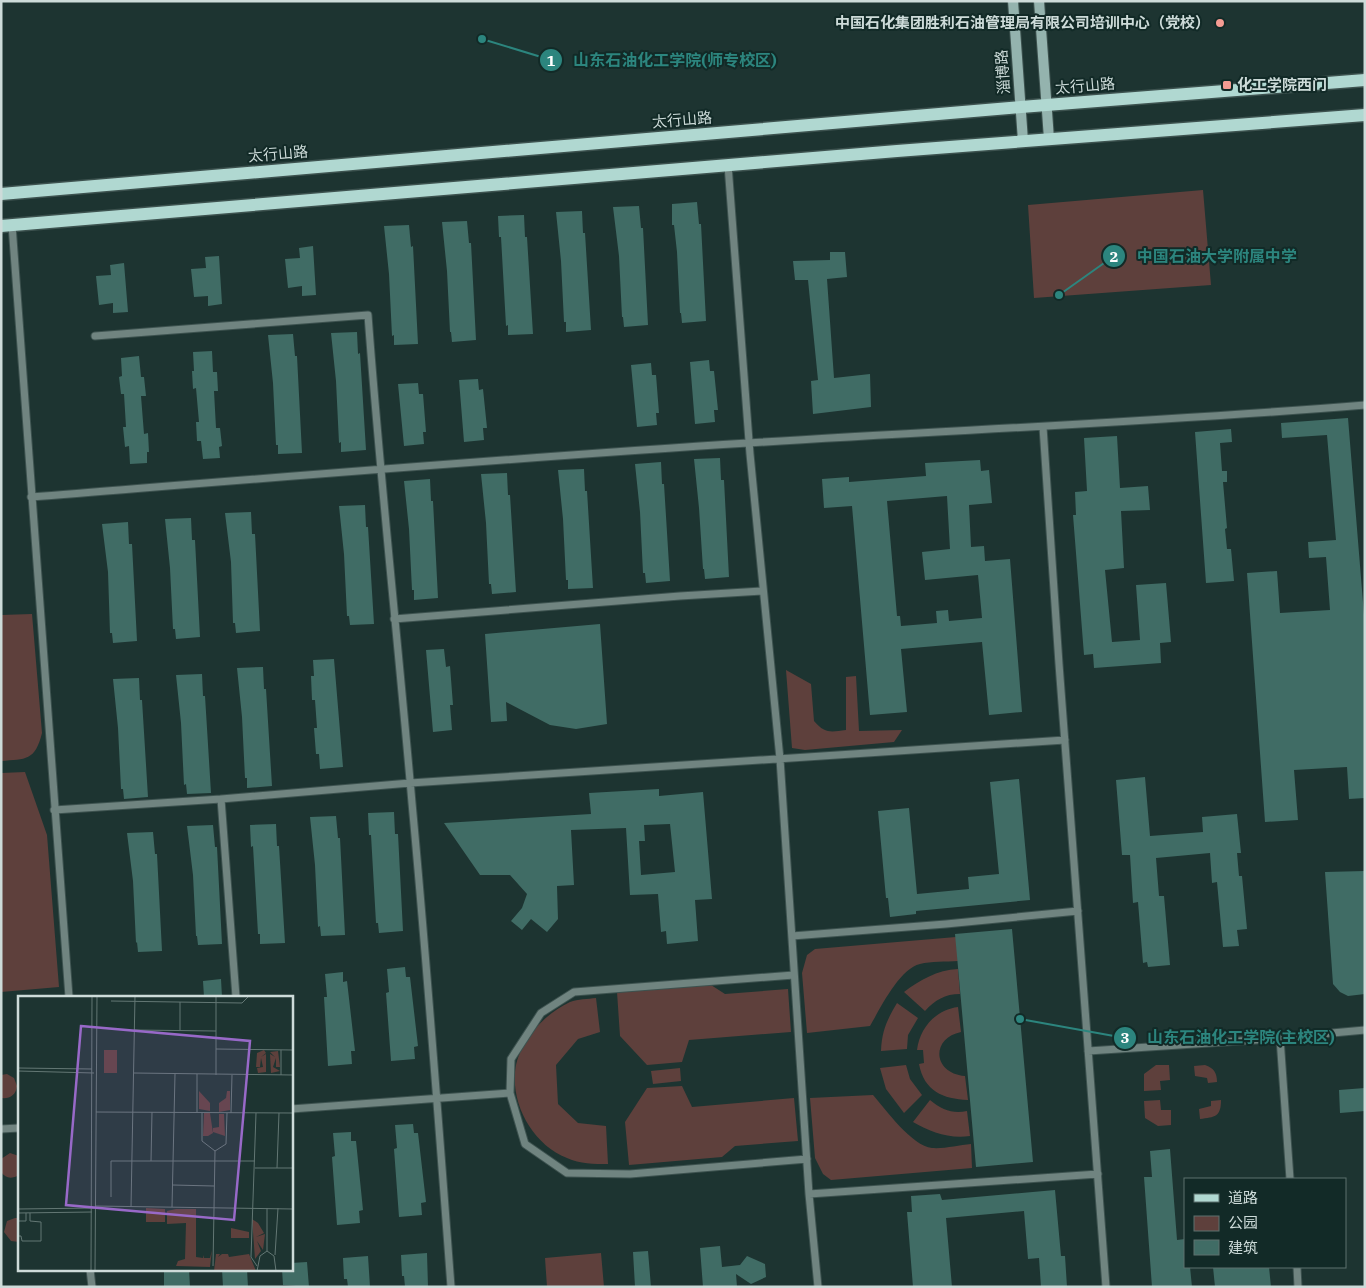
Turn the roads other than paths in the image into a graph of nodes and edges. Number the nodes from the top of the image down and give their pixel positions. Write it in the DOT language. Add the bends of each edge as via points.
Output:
graph roads {
  1 [pos="1014,1"];
  2 [pos="1039,1"];
  3 [pos="1365,80"];
  4 [pos="1046,105"];
  5 [pos="1021,107"];
  6 [pos="1365,115"];
  7 [pos="1049,139"];
  8 [pos="1023,141"];
  9 [pos="728,165"];
  10 [pos="1,194"];
  11 [pos="6,225"];
  12 [pos="95,336"];
  13 [pos="1365,406"];
  14 [pos="1043,427"];
  15 [pos="749,443"];
  16 [pos="380,468"];
  17 [pos="30,497"];
  18 [pos="762,591"];
  19 [pos="394,619"];
  20 [pos="1065,740"];
  21 [pos="780,759"];
  22 [pos="410,783"];
  23 [pos="221,799"];
  24 [pos="54,810"];
  25 [pos="1078,911"];
  26 [pos="792,936"];
  27 [pos="794,975"];
  28 [pos="69,996"];
  29 [pos="236,996"];
  30 [pos="1365,1030"];
  31 [pos="1280,1038"];
  32 [pos="1088,1051"];
  33 [pos="510,1093"];
  34 [pos="437,1098"];
  35 [pos="292,1109"];
  36 [pos="18,1128"];
  37 [pos="1,1129"];
  38 [pos="807,1159"];
  39 [pos="1098,1174"];
  40 [pos="1290,1178"];
  41 [pos="809,1194"];
  42 [pos="1297,1268"];
  43 [pos="90,1270"];
  44 [pos="92,1287"];
  45 [pos="451,1287"];
  46 [pos="818,1287"];
  47 [pos="1106,1287"];
  48 [pos="1298,1287"];
  1 -- 5 [label="main road, 淄博路"];
  2 -- 4 [label="main road"];
  3 -- 4 [label="main road, 太行山路"];
  4 -- 5 [label="main road, 太行山路"];
  4 -- 7 [label="main road"];
  5 -- 8 [label="main road, 淄博路"];
  5 -- 10 [label="main road, 太行山路"];
  6 -- 7 [label="main road"];
  7 -- 8 [label="main road"];
  8 -- 9 [label="main road"];
  9 -- 11 [label="main road"];
  9 -- 15 [label="lane"];
  11 -- 17 [label="lane"];
  12 -- 16 [label="lane" via="368,315"];
  13 -- 14 [label="lane"];
  14 -- 15 [label="lane"];
  14 -- 20 [label="lane"];
  15 -- 16 [label="lane"];
  15 -- 18 [label="lane"];
  16 -- 17 [label="lane"];
  16 -- 19 [label="lane"];
  17 -- 24 [label="lane"];
  18 -- 19 [label="lane"];
  18 -- 21 [label="lane"];
  19 -- 22 [label="lane"];
  20 -- 21 [label="lane"];
  20 -- 25 [label="lane"];
  21 -- 22 [label="lane"];
  21 -- 26 [label="lane"];
  22 -- 23 [label="lane"];
  22 -- 34 [label="lane"];
  23 -- 24 [label="lane"];
  23 -- 29 [label="lane"];
  24 -- 28 [label="lane"];
  25 -- 26 [label="lane"];
  25 -- 32 [label="lane"];
  26 -- 27 [label="lane"];
  27 -- 33 [label="lane" via="574,992 541,1013 511,1059"];
  27 -- 38 [label="lane"];
  30 -- 31 [label="lane"];
  31 -- 32 [label="lane"];
  31 -- 40 [label="lane"];
  32 -- 39 [label="lane"];
  33 -- 34 [label="lane"];
  33 -- 38 [label="lane" via="525,1144 567,1173 630,1174"];
  34 -- 35 [label="lane"];
  34 -- 45 [label="lane"];
  36 -- 37 [label="lane"];
  38 -- 41 [label="lane"];
  39 -- 41 [label="lane"];
  39 -- 47 [label="lane"];
  41 -- 46 [label="lane"];
  42 -- 48 [label="lane"];
  43 -- 44 [label="lane"];
}
